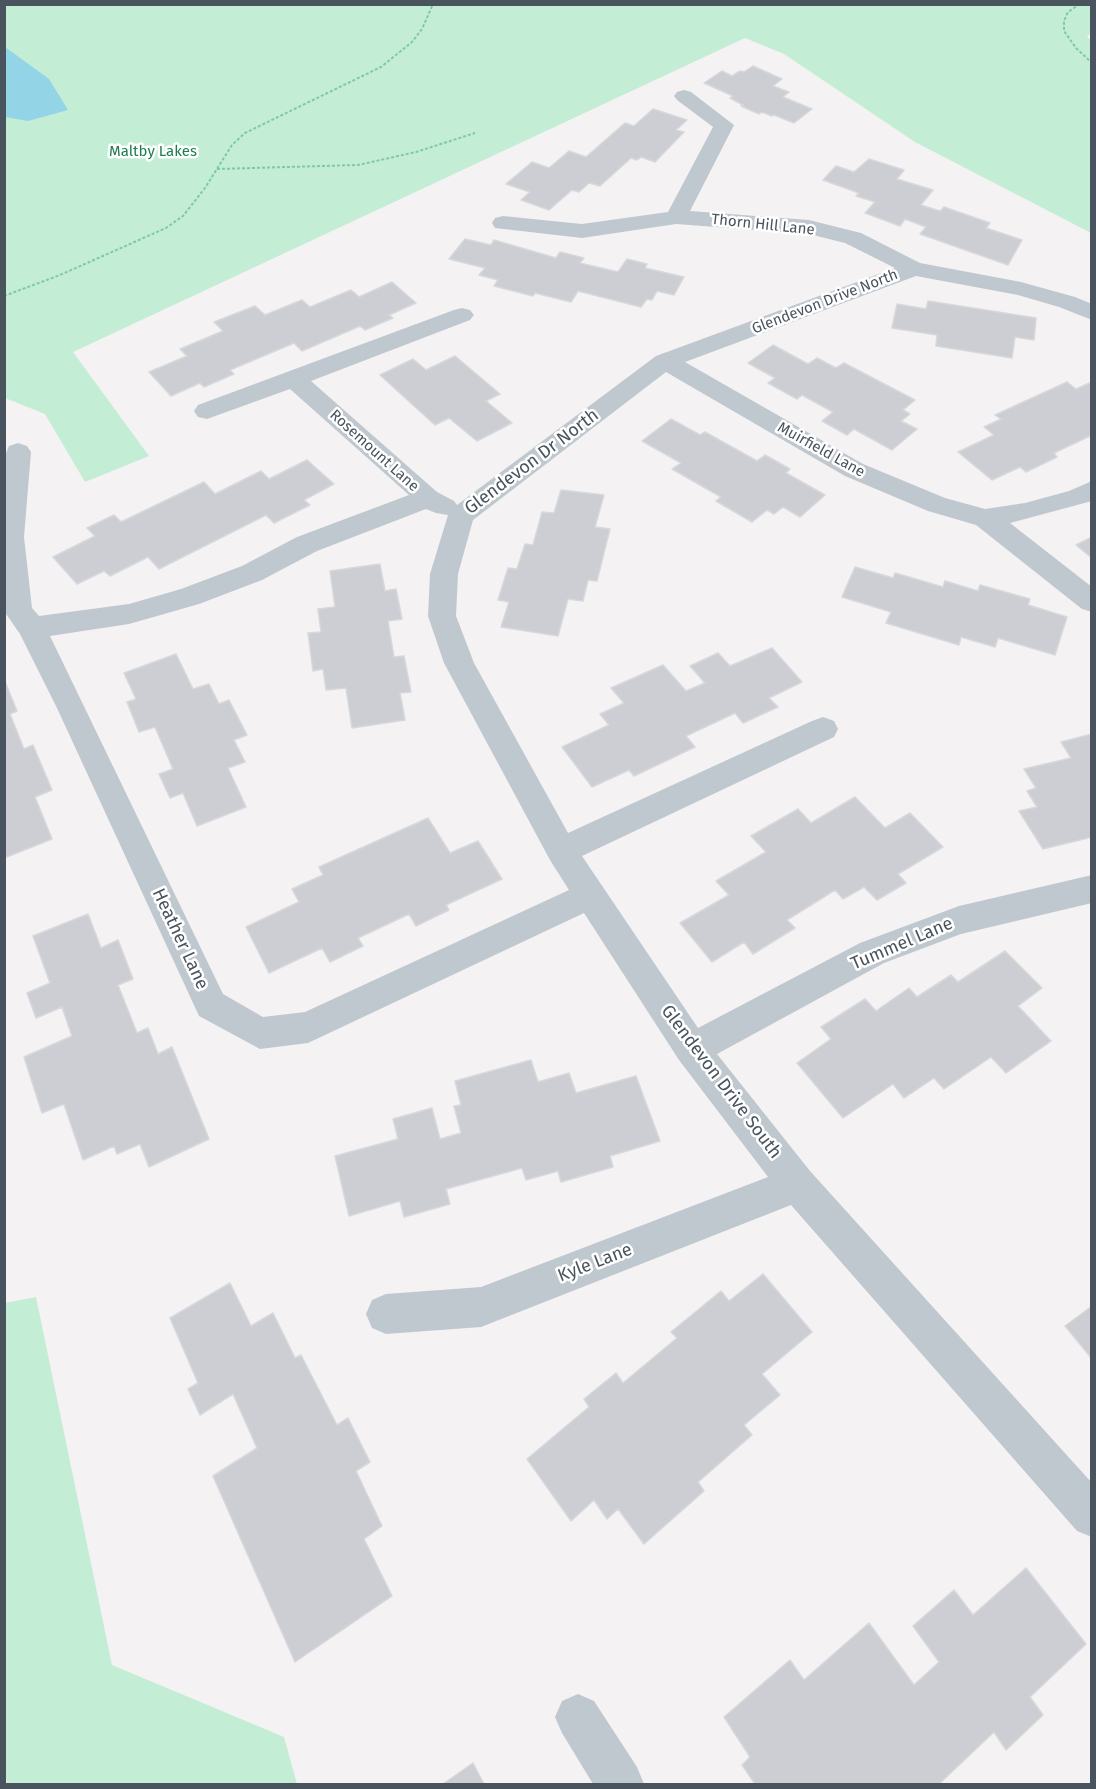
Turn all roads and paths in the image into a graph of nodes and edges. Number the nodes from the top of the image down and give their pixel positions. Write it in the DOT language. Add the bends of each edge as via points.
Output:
graph roads {
  1 [pos="433,4"];
  2 [pos="1080,4"];
  3 [pos="1092,63"];
  4 [pos="684,96"];
  5 [pos="475,133"];
  6 [pos="216,169"];
  7 [pos="676,217"];
  8 [pos="503,224"];
  9 [pos="914,268"];
  10 [pos="4,296"];
  11 [pos="1092,313"];
  12 [pos="462,315"];
  13 [pos="665,361"];
  14 [pos="293,378"];
  15 [pos="207,411"];
  16 [pos="18,452"];
  17 [pos="1092,490"];
  18 [pos="428,498"];
  19 [pos="461,516"];
  20 [pos="985,518"];
  21 [pos="1092,602"];
  22 [pos="32,628"];
  23 [pos="823,729"];
  24 [pos="561,850"];
  25 [pos="1092,889"];
  26 [pos="590,895"];
  27 [pos="692,1049"];
  28 [pos="797,1184"];
  29 [pos="386,1314"];
  30 [pos="1092,1516"];
  31 [pos="579,1717"];
  32 [pos="620,1785"];
  1 -- 6 [label="path" via="422,30 398,55 368,75 245,133"];
  2 -- 3 [label="path" via="1068,12 1064,31"];
  4 -- 7 [label="street" via="724,125"];
  5 -- 6 [label="path" via="358,165"];
  6 -- 10 [label="path" via="183,216 166,228"];
  7 -- 8 [label="street, Thorn Hill Lane" via="582,231"];
  7 -- 9 [label="street, Thorn Hill Lane" via="809,227 853,238"];
  9 -- 11 [label="street, Glendevon Drive North" via="1021,289"];
  9 -- 13 [label="street, Glendevon Drive North"];
  12 -- 14 [label="street"];
  13 -- 19 [label="street, Glendevon Dr North"];
  13 -- 20 [label="street, Muirfield Lane" via="854,470 936,505"];
  14 -- 15 [label="street"];
  14 -- 18 [label="street, Rosemount Lane"];
  16 -- 22 [label="street, Heather Lane" via="10,537 18,610"];
  17 -- 20 [label="street, Muirfield Lane" via="1025,512"];
  18 -- 19 [label="street, Rosemount Lane"];
  18 -- 22 [label="street" via="307,544 252,573 189,597 129,614"];
  19 -- 24 [label="street, Glendevon Dr North" via="444,574 442,616 459,663"];
  20 -- 21 [label="street, Muirfield Lane"];
  22 -- 26 [label="street, Heather Lane" via="211,1005 260,1033 308,1027"];
  23 -- 24 [label="street"];
  24 -- 26 [label="street, Glendevon Drive South"];
  25 -- 27 [label="street, Tummel Lane" via="959,920 873,953"];
  26 -- 27 [label="street, Glendevon Drive South"];
  27 -- 28 [label="street, Glendevon Drive South"];
  28 -- 29 [label="street, Kyle Lane" via="480,1307"];
  28 -- 30 [label="street, Glendevon Drive South"];
  31 -- 32 [label="street"];
}
